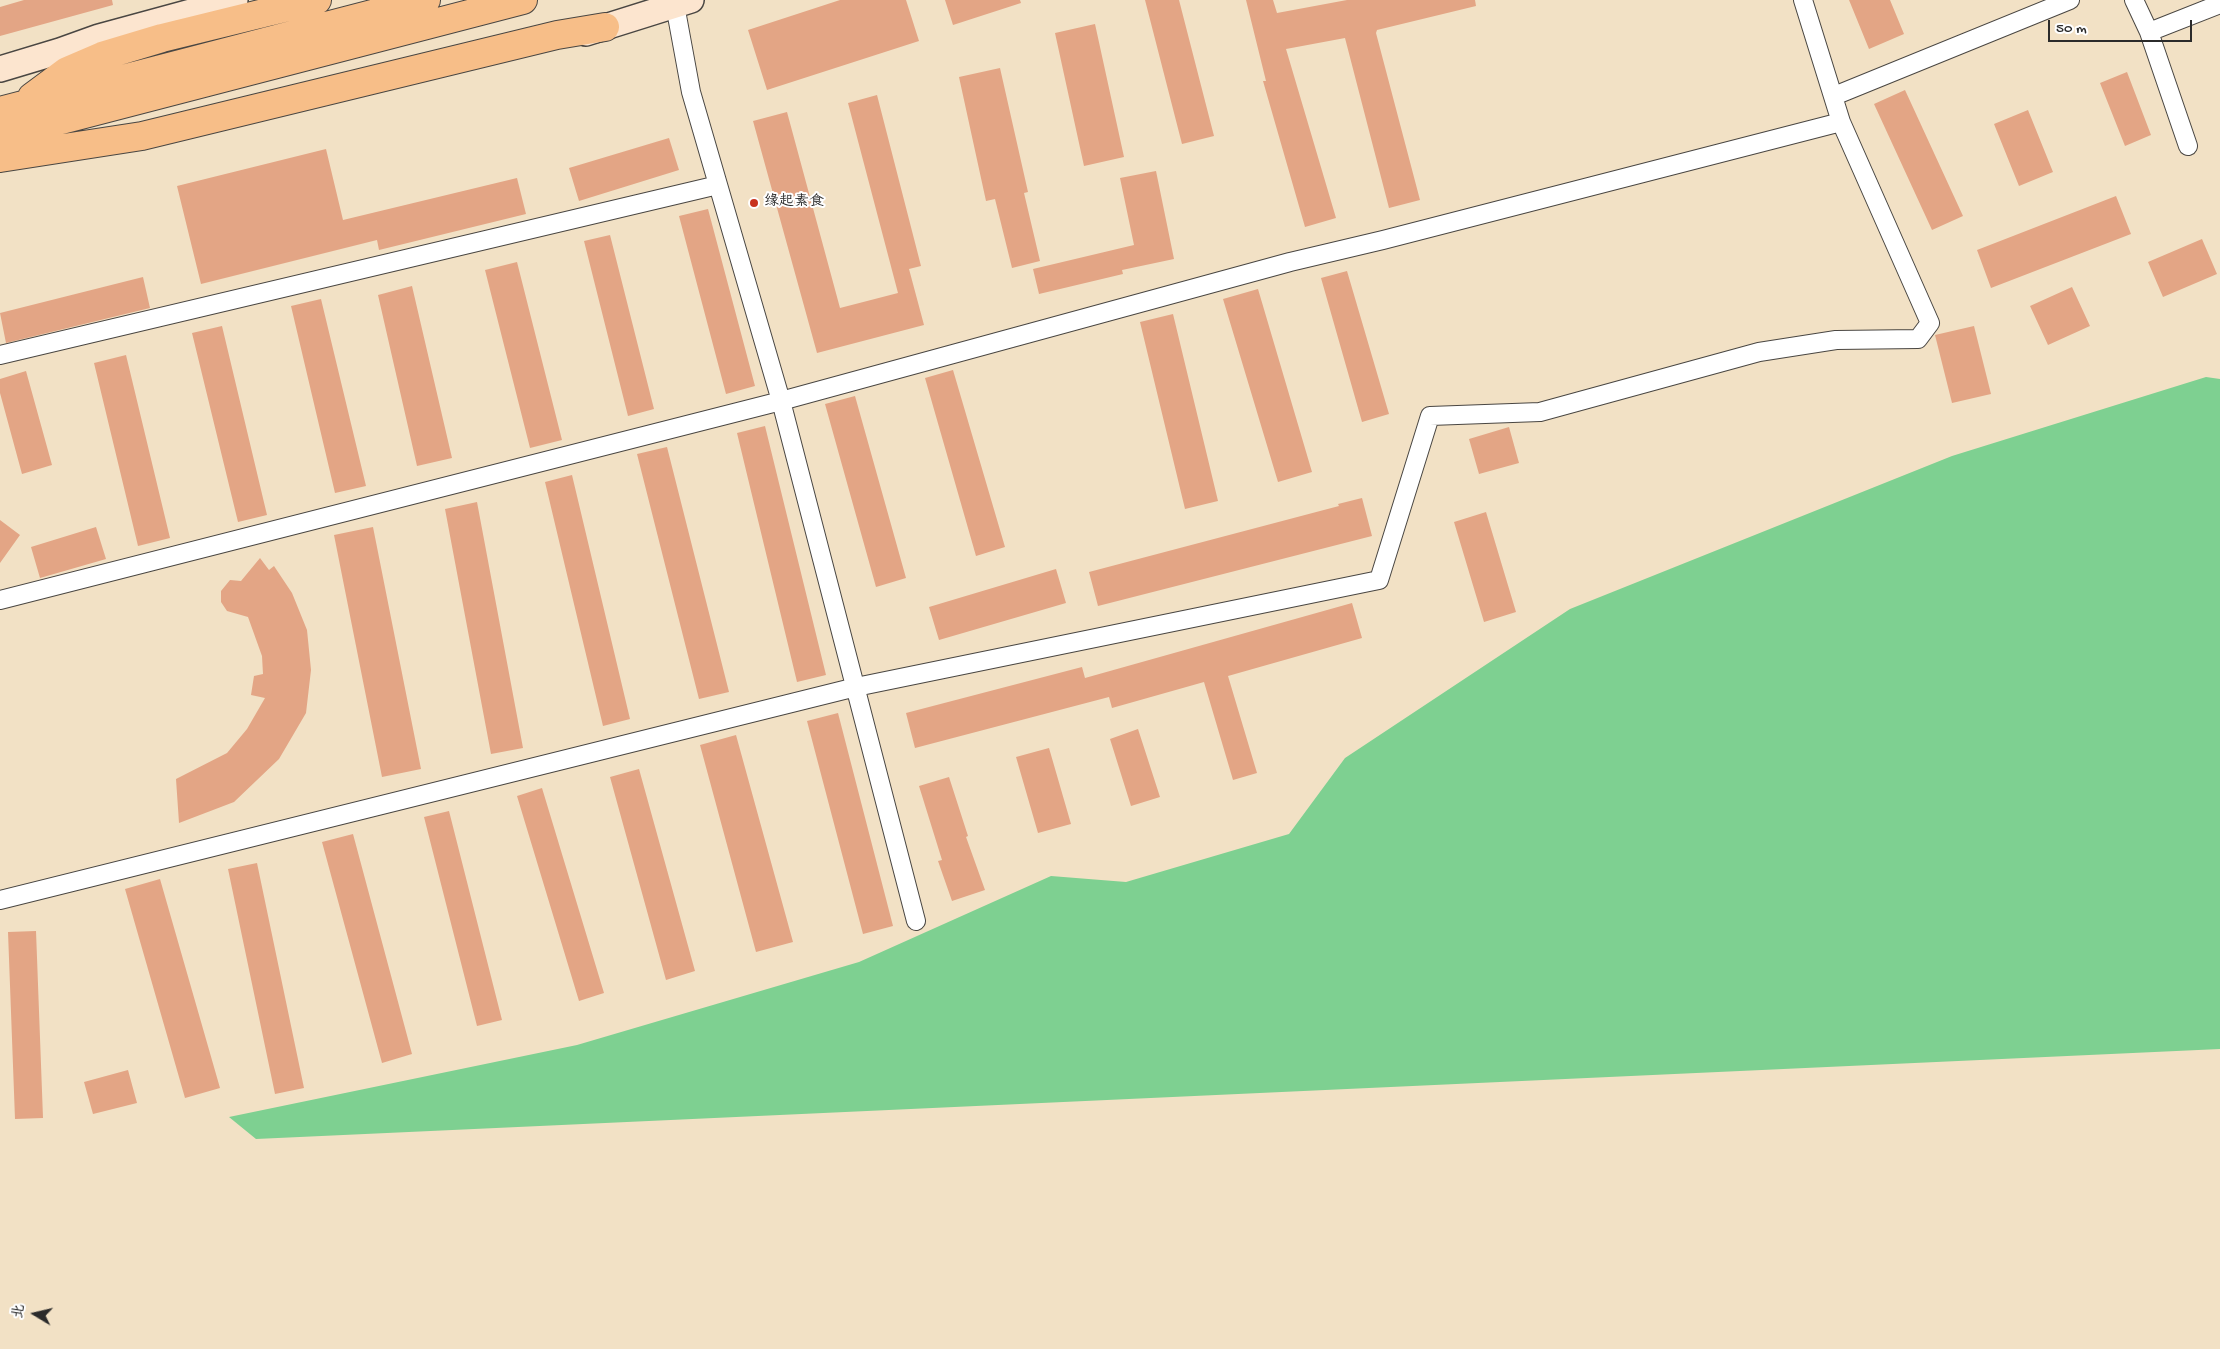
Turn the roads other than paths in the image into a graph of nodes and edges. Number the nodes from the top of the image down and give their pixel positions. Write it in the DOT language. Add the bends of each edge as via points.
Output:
graph roads {
  1 [pos="235,0"];
  2 [pos="317,0"];
  3 [pos="426,0"];
  4 [pos="522,0"];
  5 [pos="1803,0"];
  6 [pos="2070,0"];
  7 [pos="2134,0"];
  8 [pos="683,3"];
  9 [pos="2220,4"];
  10 [pos="605,26"];
  11 [pos="2149,32"];
  12 [pos="0,69"];
  13 [pos="1834,96"];
  14 [pos="10,108"];
  15 [pos="1841,122"];
  16 [pos="0,136"];
  17 [pos="2188,146"];
  18 [pos="0,158"];
  19 [pos="0,169"];
  20 [pos="718,185"];
  21 [pos="0,355"];
  22 [pos="781,401"];
  23 [pos="0,600"];
  24 [pos="856,687"];
  25 [pos="0,900"];
  26 [pos="916,921"];
  1 -- 12 [label="main road" via="99,37"];
  2 -- 14 [label="highway" via="102,56 66,71"];
  3 -- 14 [label="highway"];
  4 -- 16 [label="highway"];
  5 -- 13 [label="street"];
  6 -- 13 [label="street"];
  7 -- 11 [label="street"];
  8 -- 10 [label="main road"];
  8 -- 20 [label="street" via="691,92"];
  9 -- 11 [label="street"];
  10 -- 18 [label="highway" via="142,136"];
  10 -- 19 [label="main road" via="511,58 227,124"];
  11 -- 17 [label="street"];
  13 -- 15 [label="street"];
  15 -- 22 [label="street" via="1290,262"];
  15 -- 24 [label="street" via="1930,323 1918,339 1836,340 1759,352 1540,412 1430,416 1379,580"];
  20 -- 21 [label="street"];
  20 -- 22 [label="street"];
  22 -- 23 [label="street"];
  22 -- 24 [label="street"];
  24 -- 25 [label="street"];
  24 -- 26 [label="street"];
}
